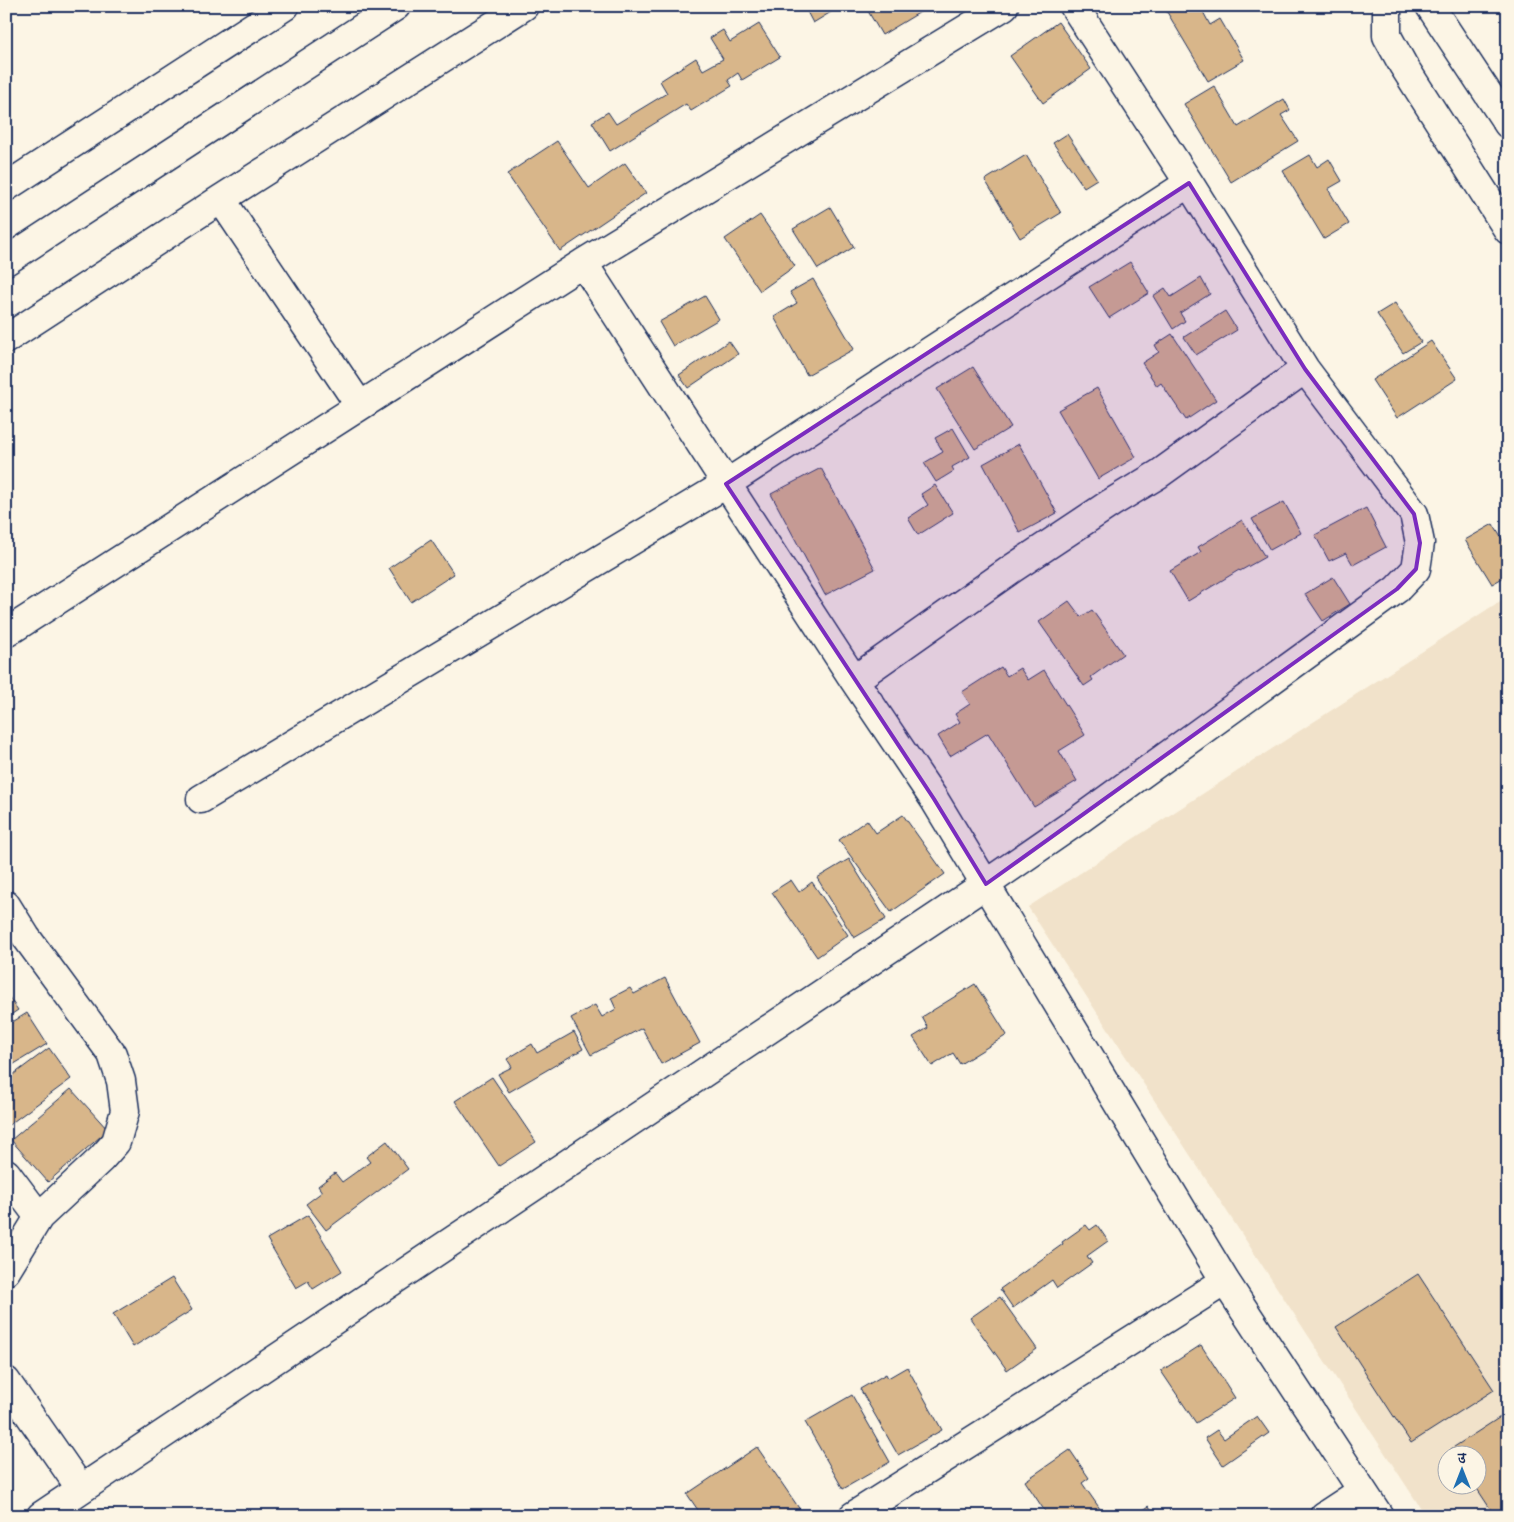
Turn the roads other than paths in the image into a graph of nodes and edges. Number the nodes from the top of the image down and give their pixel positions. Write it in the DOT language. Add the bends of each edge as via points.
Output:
graph roads {
  1 [pos="286,6"];
  2 [pos="396,6"];
  3 [pos="524,6"];
  4 [pos="1004,6"];
  5 [pos="1074,6"];
  6 [pos="1388,6"];
  7 [pos="1430,6"];
  8 [pos="1508,124"];
  9 [pos="1189,183"];
  10 [pos="6,187"];
  11 [pos="221,199"];
  12 [pos="1508,230"];
  13 [pos="6,261"];
  14 [pos="583,263"];
  15 [pos="6,339"];
  16 [pos="1306,369"];
  17 [pos="360,406"];
  18 [pos="726,484"];
  19 [pos="6,633"];
  20 [pos="854,680"];
  21 [pos="201,799"];
  22 [pos="986,884"];
  23 [pos="6,905"];
  24 [pos="6,1173"];
  25 [pos="39,1217"];
  26 [pos="6,1271"];
  27 [pos="1225,1281"];
  28 [pos="6,1381"];
  29 [pos="81,1489"];
  30 [pos="1362,1491"];
  31 [pos="41,1516"];
  32 [pos="853,1516"];
  33 [pos="1324,1516"];
  34 [pos="1379,1516"];
  1 -- 10 [label="street"];
  2 -- 13 [label="street"];
  3 -- 11 [label="street"];
  4 -- 14 [label="street"];
  5 -- 9 [label="street"];
  6 -- 12 [label="street" via="1387,36"];
  7 -- 8 [label="street"];
  9 -- 16 [label="street"];
  9 -- 18 [label="street"];
  11 -- 15 [label="street"];
  11 -- 17 [label="street"];
  14 -- 17 [label="street"];
  14 -- 18 [label="street"];
  16 -- 20 [label="street" via="1159,474 1021,563"];
  16 -- 22 [label="street" via="1414,514 1420,543 1416,569 1397,589"];
  17 -- 19 [label="street"];
  18 -- 20 [label="street"];
  18 -- 21 [label="street"];
  20 -- 22 [label="street" via="934,799"];
  22 -- 27 [label="street"];
  22 -- 29 [label="street"];
  23 -- 25 [label="street" via="112,1054 121,1081 125,1111 116,1142"];
  24 -- 25 [label="street"];
  25 -- 26 [label="street"];
  27 -- 30 [label="street"];
  27 -- 32 [label="street"];
  28 -- 29 [label="street"];
  29 -- 31 [label="street"];
  30 -- 33 [label="street"];
  30 -- 34 [label="street"];
}
